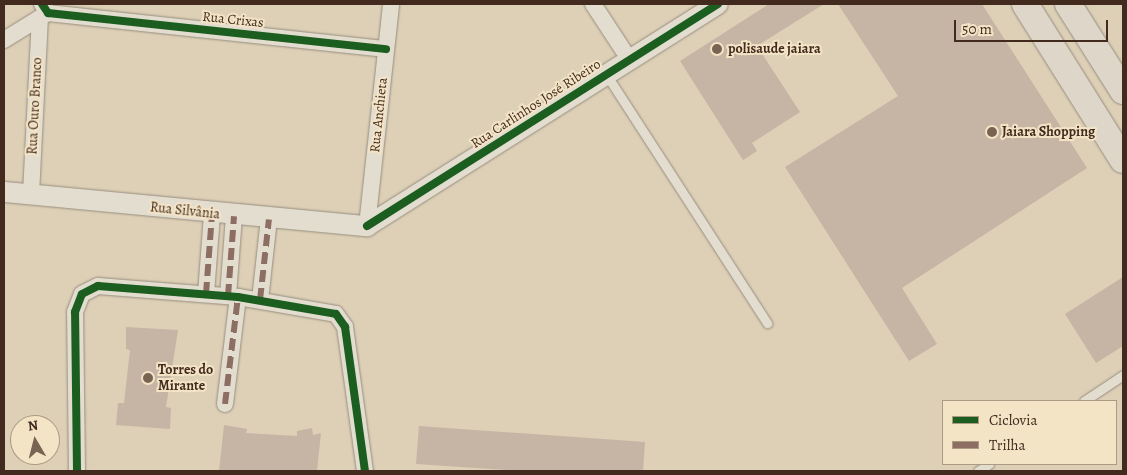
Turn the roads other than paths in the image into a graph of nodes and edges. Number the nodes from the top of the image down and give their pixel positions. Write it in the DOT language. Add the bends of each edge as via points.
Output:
graph roads {
  1 [pos="63,4"];
  2 [pos="391,4"];
  3 [pos="592,4"];
  4 [pos="718,4"];
  5 [pos="1025,4"];
  6 [pos="1068,4"];
  7 [pos="43,12"];
  8 [pos="4,40"];
  9 [pos="386,49"];
  10 [pos="629,59"];
  11 [pos="605,74"];
  12 [pos="1123,91"];
  13 [pos="1123,160"];
  14 [pos="4,192"];
  15 [pos="31,194"];
  16 [pos="212,214"];
  17 [pos="234,216"];
  18 [pos="269,218"];
  19 [pos="367,226"];
  20 [pos="206,294"];
  21 [pos="233,296"];
  22 [pos="260,300"];
  23 [pos="767,323"];
  24 [pos="1123,375"];
  25 [pos="1086,400"];
  26 [pos="225,404"];
  27 [pos="77,471"];
  28 [pos="365,471"];
  1 -- 7 [label="street"];
  2 -- 9 [label="street, Rua Anchieta"];
  3 -- 10 [label="street"];
  4 -- 10 [label="street, Rua Carlinhos José Ribeiro"];
  5 -- 13 [label="main road"];
  6 -- 12 [label="main road"];
  7 -- 8 [label="street"];
  7 -- 9 [label="street, Rua Crixas"];
  7 -- 15 [label="street, Rua Ouro Branco"];
  9 -- 19 [label="street, Rua Anchieta"];
  10 -- 11 [label="street, Rua Carlinhos José Ribeiro"];
  11 -- 19 [label="street, Rua Carlinhos José Ribeiro"];
  11 -- 23 [label="lane"];
  14 -- 15 [label="street, Rua Silvânia"];
  15 -- 16 [label="street, Rua Silvânia"];
  16 -- 17 [label="street, Rua Silvânia"];
  16 -- 20 [label="street"];
  17 -- 18 [label="street, Rua Silvânia"];
  17 -- 21 [label="street"];
  18 -- 19 [label="street, Rua Silvânia"];
  18 -- 22 [label="street"];
  20 -- 21 [label="street"];
  20 -- 27 [label="street" via="98,286 82,294 75,312"];
  21 -- 22 [label="street"];
  21 -- 26 [label="street"];
  22 -- 28 [label="street" via="328,310 336,314 345,326"];
  24 -- 25 [label="lane"];
}
